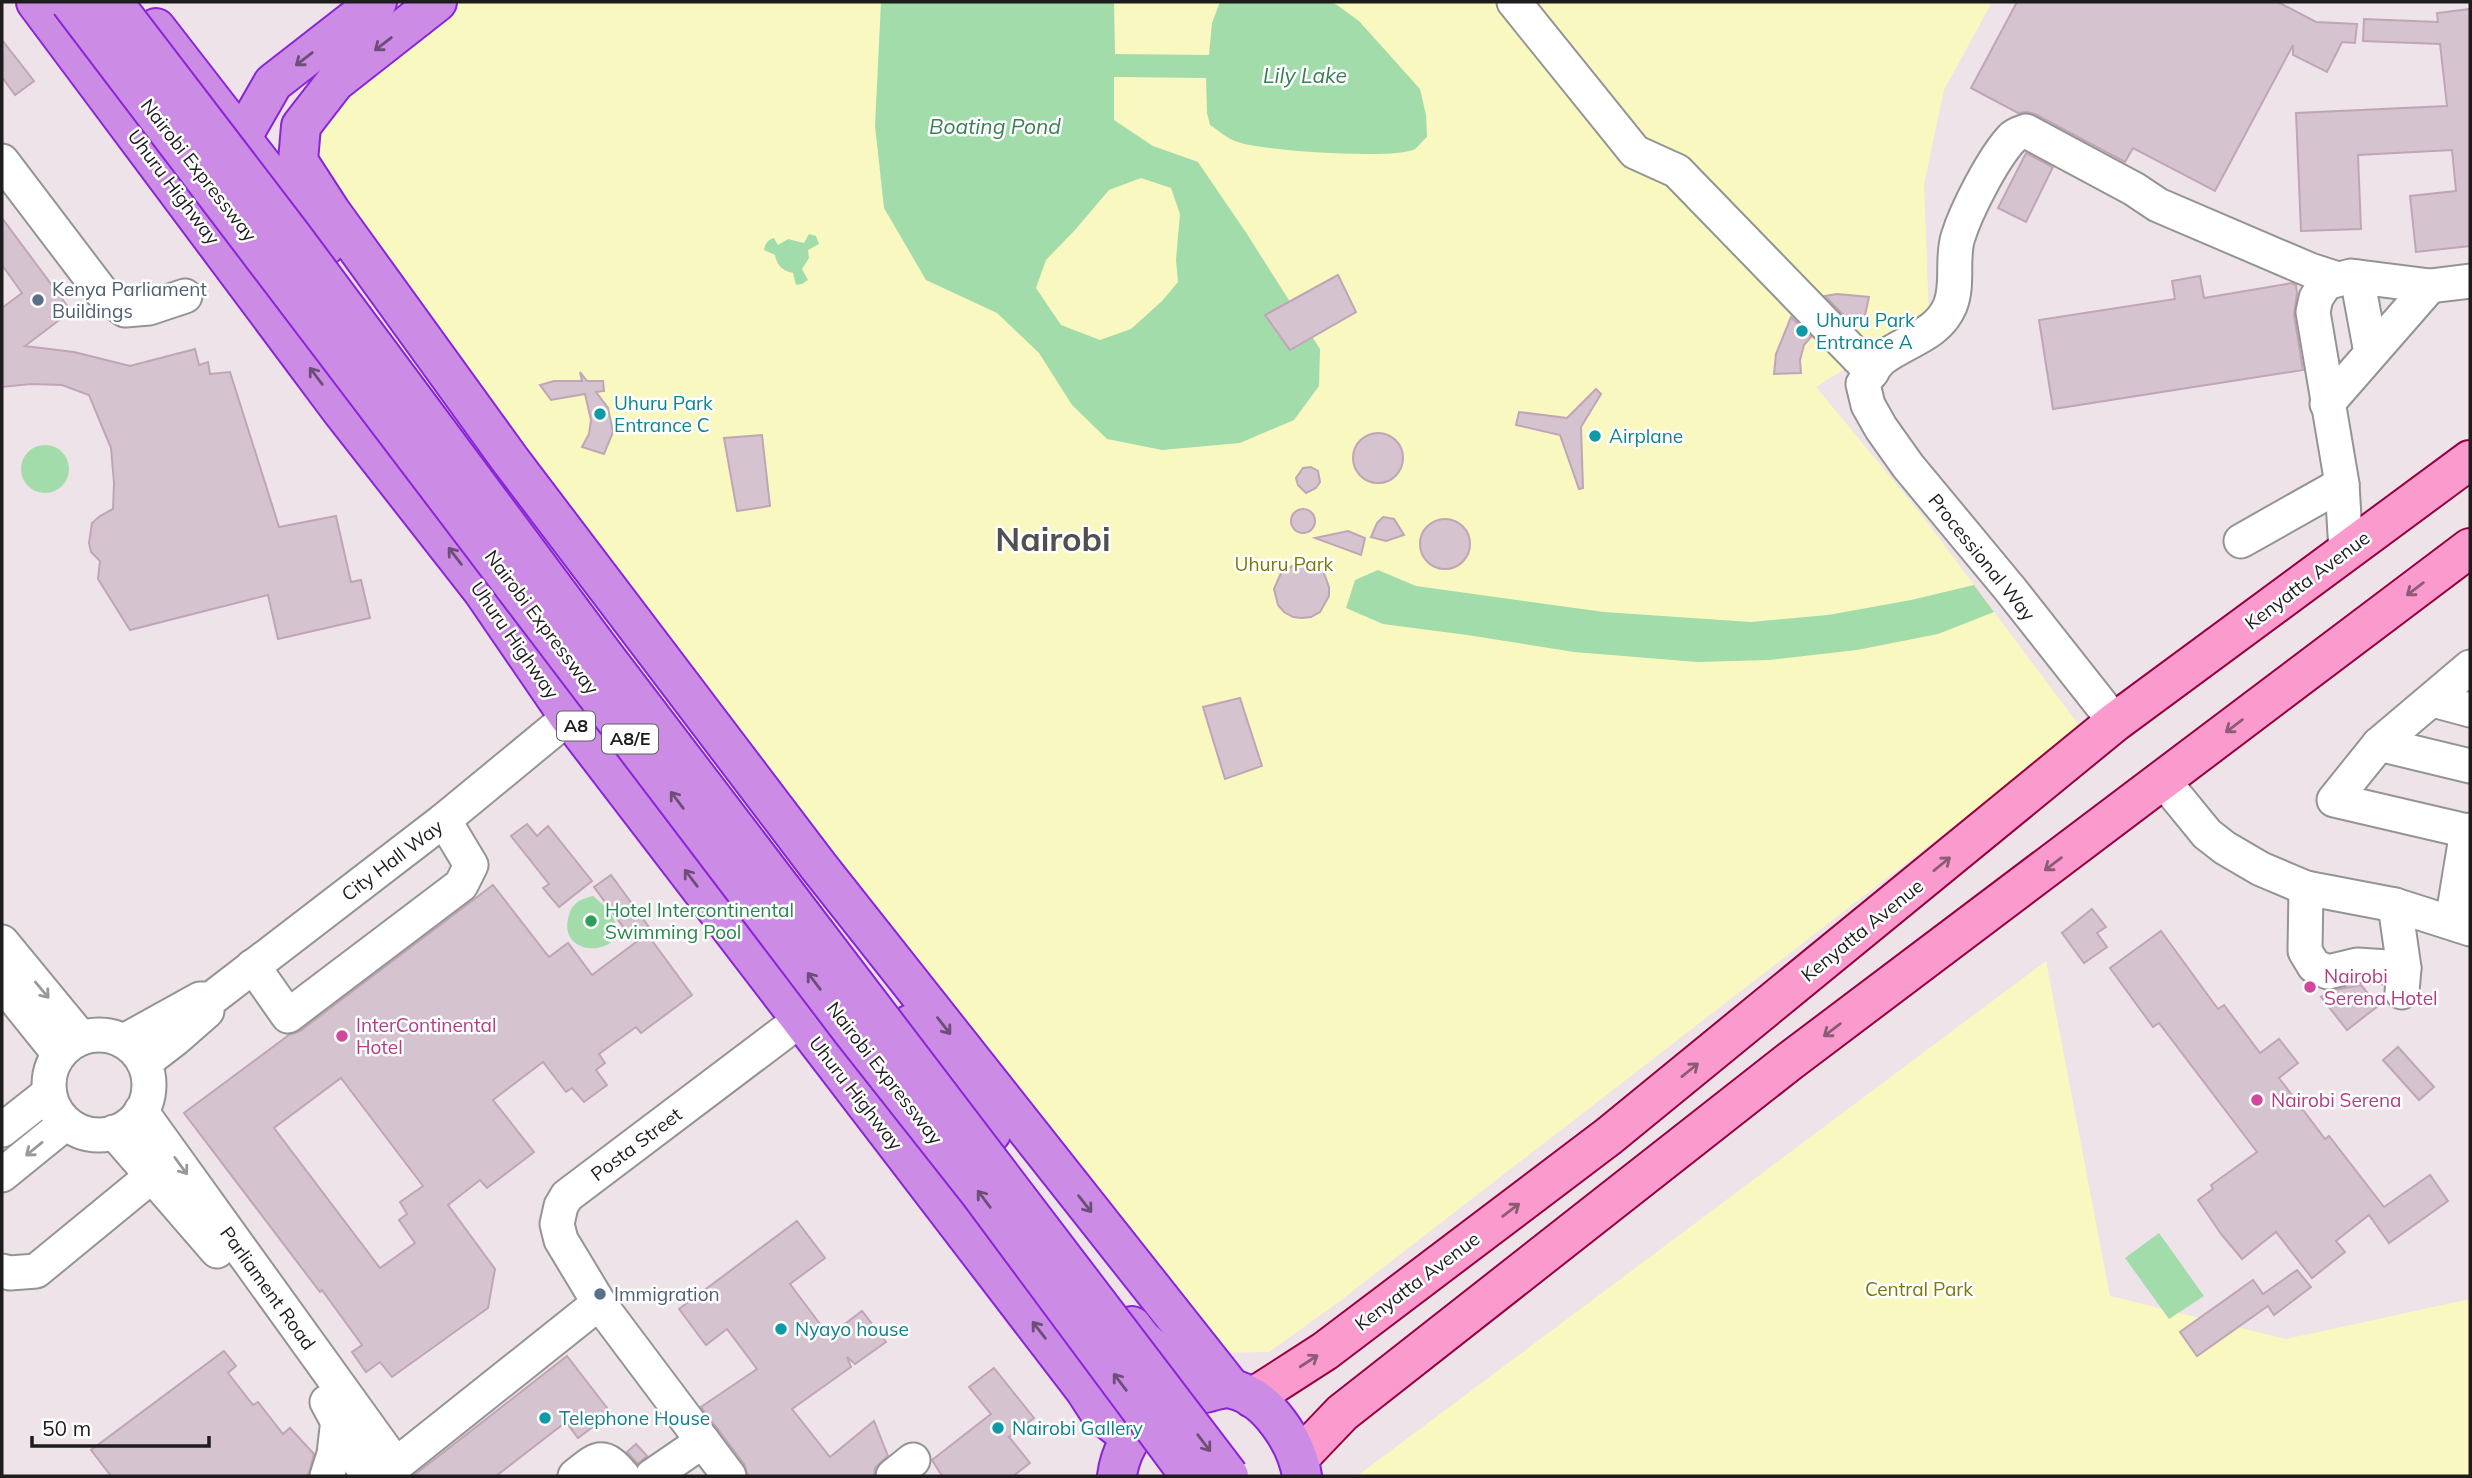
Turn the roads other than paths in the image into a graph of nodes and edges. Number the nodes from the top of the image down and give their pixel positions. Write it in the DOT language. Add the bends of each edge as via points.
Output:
graph roads {
  1 [pos="36,2"];
  2 [pos="71,2"];
  3 [pos="113,2"];
  4 [pos="135,2"];
  5 [pos="377,2"];
  6 [pos="437,2"];
  7 [pos="1514,2"];
  8 [pos="242,137"];
  9 [pos="2,161"];
  10 [pos="2347,278"];
  11 [pos="2470,281"];
  12 [pos="2430,286"];
  13 [pos="185,296"];
  14 [pos="2371,353"];
  15 [pos="1868,378"];
  16 [pos="2327,404"];
  17 [pos="2470,460"];
  18 [pos="2342,484"];
  19 [pos="2241,541"];
  20 [pos="2470,548"];
  21 [pos="2346,551"];
  22 [pos="2470,667"];
  23 [pos="2433,700"];
  24 [pos="2470,710"];
  25 [pos="569,716"];
  26 [pos="2115,722"];
  27 [pos="2379,744"];
  28 [pos="2470,766"];
  29 [pos="2162,779"];
  30 [pos="444,820"];
  31 [pos="2469,830"];
  32 [pos="2306,888"];
  33 [pos="2395,905"];
  34 [pos="2461,926"];
  35 [pos="2,942"];
  36 [pos="1832,954"];
  37 [pos="253,966"];
  38 [pos="2,983"];
  39 [pos="1870,1002"];
  40 [pos="800,1020"];
  41 [pos="70,1046"];
  42 [pos="134,1052"];
  43 [pos="49,1093"];
  44 [pos="141,1111"];
  45 [pos="66,1123"];
  46 [pos="2,1130"];
  47 [pos="114,1132"];
  48 [pos="153,1174"];
  49 [pos="2,1175"];
  50 [pos="2,1271"];
  51 [pos="599,1303"];
  52 [pos="1228,1393"];
  53 [pos="349,1418"];
  54 [pos="1130,1437"];
  55 [pos="431,1438"];
  56 [pos="703,1441"];
  57 [pos="1300,1467"];
  58 [pos="382,1473"];
  59 [pos="327,1476"];
  60 [pos="575,1476"];
  61 [pos="623,1476"];
  62 [pos="652,1476"];
  63 [pos="729,1476"];
  64 [pos="1117,1476"];
  65 [pos="1190,1476"];
  66 [pos="1229,1476"];
  25 -- 1 [label="highway, Uhuru Highway / A8, one-way" via="482,590 341,410"];
  65 -- 2 [label="highway, Nairobi Expressway / A8/E, one-way, bridge" via="979,1192"];
  3 -- 66 [label="highway, Nairobi Expressway / A8/E, one-way, bridge"];
  4 -- 8 [label="highway"];
  5 -- 8 [label="highway, one-way" via="273,83"];
  6 -- 52 [label="highway, one-way" via="335,82 301,127 298,161 511,461 810,856"];
  7 -- 15 [label="street" via="1635,152 1677,171"];
  8 -- 52 [label="highway" via="831,915 1142,1339"];
  9 -- 13 [label="street" via="103,294 125,310 149,308"];
  10 -- 12 [label="street"];
  10 -- 14 [label="street"];
  10 -- 15 [label="street" via="2310,271 2158,205 2026,131 2014,135 2000,154 1957,239 1950,308 1920,338 1882,359"];
  10 -- 16 [label="street" via="2326,283 2313,312"];
  11 -- 12 [label="street"];
  12 -- 14 [label="street"];
  14 -- 16 [label="street"];
  15 -- 26 [label="street, Processional Way" via="1868,405 1908,466"];
  16 -- 18 [label="street"];
  17 -- 21 [label="main road, Kenyatta Avenue"];
  18 -- 19 [label="street"];
  18 -- 21 [label="street"];
  20 -- 29 [label="main road, one-way"];
  21 -- 26 [label="main road, Kenyatta Avenue"];
  22 -- 23 [label="street"];
  23 -- 24 [label="street"];
  23 -- 27 [label="street"];
  25 -- 30 [label="street, City Hall Way"];
  40 -- 25 [label="highway, Uhuru Highway / A8, one-way"];
  36 -- 26 [label="main road, Kenyatta Avenue, one-way"];
  27 -- 28 [label="street"];
  27 -- 31 [label="street" via="2334,800"];
  29 -- 32 [label="street" via="2207,834 2225,848"];
  29 -- 39 [label="main road, one-way"];
  30 -- 37 [label="street, City Hall Way"];
  30 -- 37 [label="street" via="471,865 461,885 288,1016"];
  31 -- 34 [label="street"];
  32 -- 33 [label="street"];
  32 -- 33 [label="street" via="2305,951 2314,966 2328,972 2357,965 2403,980"];
  33 -- 34 [label="street"];
  35 -- 41 [label="street, one-way"];
  36 -- 39 [label="main road"];
  52 -- 36 [label="main road, Kenyatta Avenue, one-way" via="1325,1351 1609,1136"];
  37 -- 42 [label="street, City Hall Way" via="211,999 207,1010 176,1040"];
  38 -- 41 [label="street"];
  39 -- 57 [label="main road, one-way" via="1342,1413"];
  40 -- 51 [label="street, Posta Street" via="567,1196 556,1224"];
  54 -- 40 [label="highway, Uhuru Highway / A8, one-way" via="1100,1413"];
  41 -- 42 [label="street" via="96,1035 111,1036"];
  41 -- 43 [label="street" via="52,1066"];
  42 -- 44 [label="street" via="148,1077"];
  43 -- 45 [label="street"];
  43 -- 46 [label="street"];
  44 -- 47 [label="street"];
  44 -- 53 [label="street, Parliament Road, one-way"];
  45 -- 47 [label="street" via="99,1135"];
  45 -- 49 [label="street, one-way"];
  47 -- 48 [label="street, Parliament Road"];
  48 -- 50 [label="street" via="36,1271"];
  48 -- 53 [label="street, Parliament Road"];
  51 -- 55 [label="street"];
  51 -- 56 [label="street, Posta Street"];
  52 -- 54 [label="highway" via="1173,1400 1149,1416"];
  52 -- 57 [label="highway" via="1276,1420 1290,1438"];
  53 -- 55 [label="street"];
  53 -- 58 [label="street, Parliament Road"];
  53 -- 59 [label="street"];
  54 -- 64 [label="highway"];
  55 -- 58 [label="street"];
  56 -- 62 [label="street"];
  56 -- 63 [label="street, Posta Street"];
  60 -- 61 [label="street" via="594,1462 606,1460"];
}
